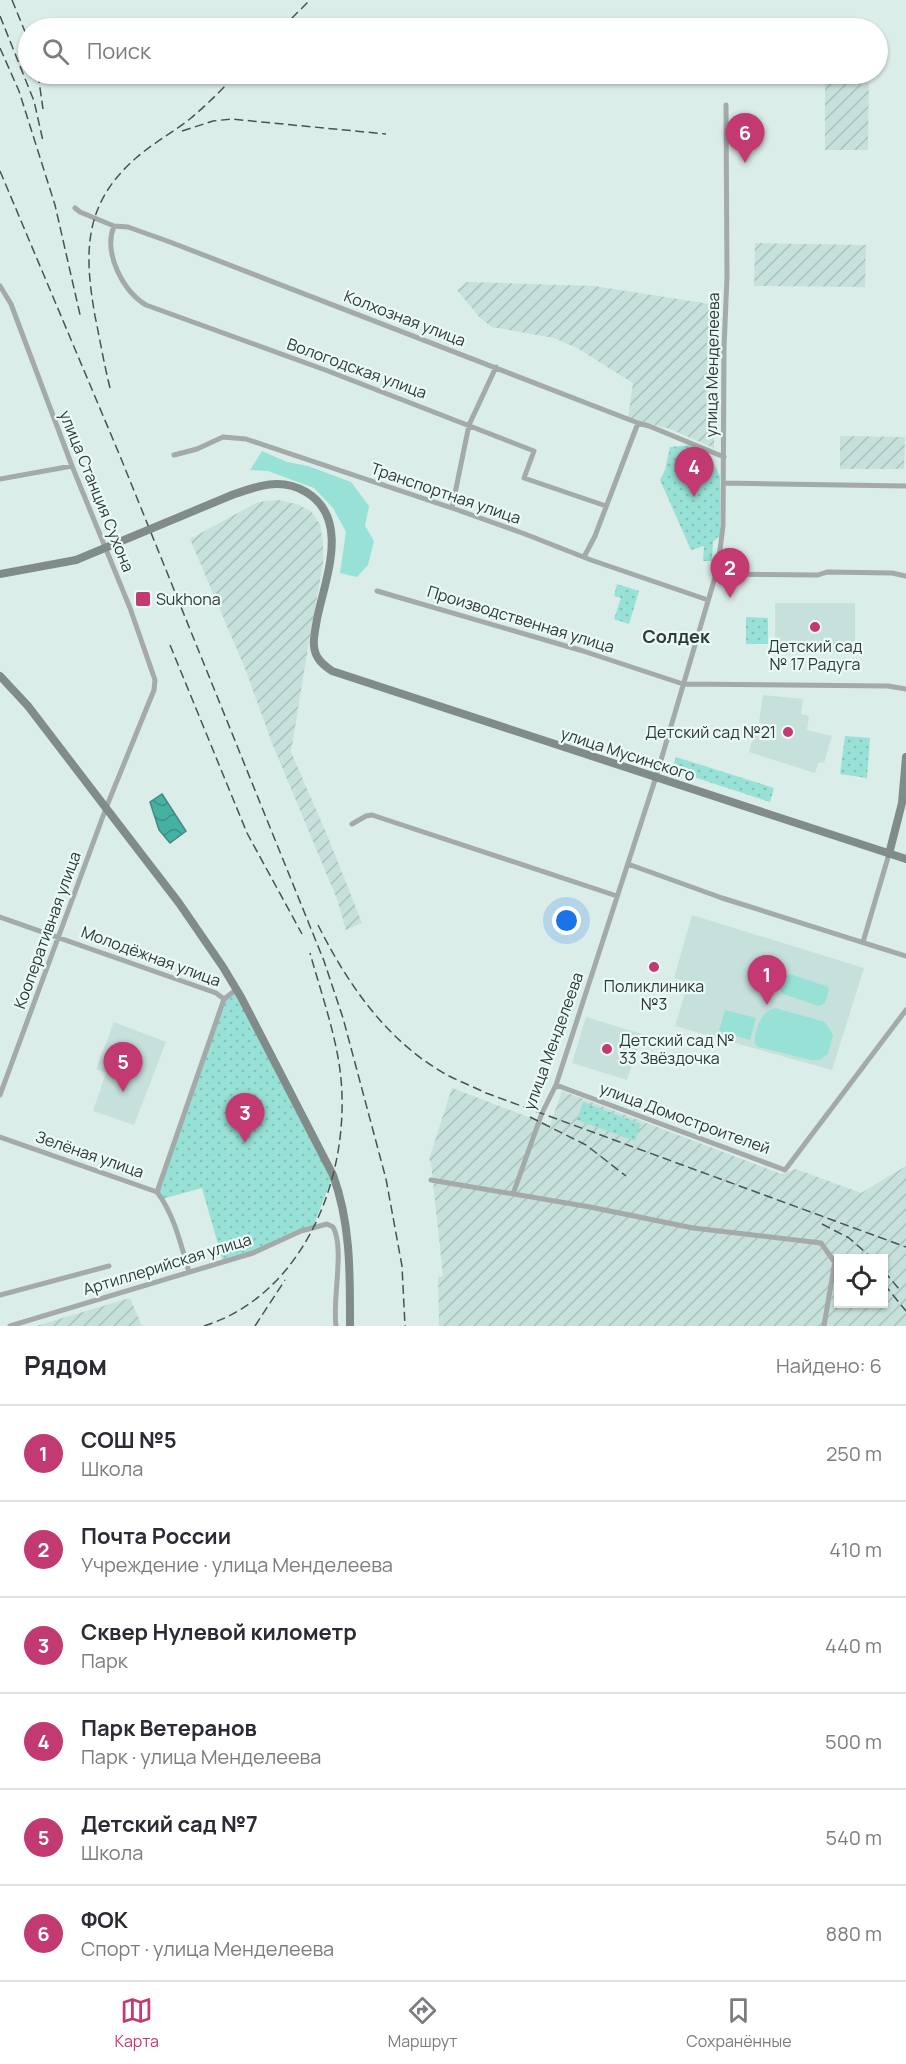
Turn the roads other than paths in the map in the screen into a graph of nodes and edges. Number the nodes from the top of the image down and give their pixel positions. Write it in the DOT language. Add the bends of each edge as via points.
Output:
graph roads {
  1 [pos="726,105"];
  2 [pos="75,208"];
  3 [pos="114,226"];
  4 [pos="0,286"];
  5 [pos="496,367"];
  6 [pos="638,423"];
  7 [pos="470,425"];
  8 [pos="174,455"];
  9 [pos="724,458"];
  10 [pos="72,466"];
  11 [pos="0,479"];
  12 [pos="724,483"];
  13 [pos="906,486"];
  14 [pos="606,506"];
  15 [pos="452,508"];
  16 [pos="584,557"];
  17 [pos="0,574"];
  18 [pos="716,574"];
  19 [pos="906,576"];
  20 [pos="377,591"];
  21 [pos="708,600"];
  22 [pos="0,676"];
  23 [pos="683,684"];
  24 [pos="906,689"];
  25 [pos="906,757"];
  26 [pos="656,777"];
  27 [pos="106,808"];
  28 [pos="352,824"];
  29 [pos="889,854"];
  30 [pos="906,859"];
  31 [pos="628,864"];
  32 [pos="617,896"];
  33 [pos="0,917"];
  34 [pos="58,936"];
  35 [pos="863,942"];
  36 [pos="906,957"];
  37 [pos="237,989"];
  38 [pos="224,999"];
  39 [pos="906,1010"];
  40 [pos="556,1084"];
  41 [pos="0,1095"];
  42 [pos="0,1137"];
  43 [pos="431,1180"];
  44 [pos="157,1192"];
  45 [pos="513,1194"];
  46 [pos="834,1260"];
  47 [pos="109,1266"];
  48 [pos="189,1272"];
  49 [pos="834,1278"];
  50 [pos="0,1295"];
  51 [pos="10,1326"];
  52 [pos="336,1326"];
  53 [pos="350,1326"];
  54 [pos="824,1326"];
  1 -- 9 [label="street, улица Менделеева"];
  2 -- 3 [label="street, Колхозная улица"];
  3 -- 5 [label="street, Колхозная улица" via="170,242"];
  3 -- 7 [label="street, Вологодская улица" via="110,241 119,274 146,305"];
  4 -- 10 [label="street, улица Станция Сухона" via="11,304"];
  5 -- 6 [label="street, Колхозная улица"];
  5 -- 7 [label="street"];
  6 -- 9 [label="street, Колхозная улица"];
  6 -- 14 [label="street"];
  7 -- 14 [label="street, Вологодская улица" via="534,451 524,478"];
  7 -- 15 [label="street"];
  8 -- 15 [label="street, Транспортная улица" via="223,437 246,439"];
  9 -- 12 [label="street, улица Менделеева"];
  10 -- 11 [label="street"];
  10 -- 27 [label="street, улица Станция Сухона" via="155,680"];
  12 -- 13 [label="street"];
  12 -- 18 [label="street, улица Менделеева"];
  14 -- 16 [label="street"];
  15 -- 16 [label="street, Транспортная улица"];
  16 -- 21 [label="street, Транспортная улица"];
  17 -- 26 [label="street, улица Мусинского, bridge" via="76,560 259,485 298,487 325,510 331,526 329,566 315,630 314,648 323,664 342,675"];
  18 -- 19 [label="street" via="827,572"];
  18 -- 21 [label="street, улица Менделеева"];
  20 -- 23 [label="street, Производственная улица"];
  21 -- 23 [label="street, улица Менделеева"];
  22 -- 27 [label="street" via="28,706"];
  23 -- 24 [label="street, Производственная улица"];
  23 -- 26 [label="street, улица Менделеева"];
  25 -- 29 [label="street" via="902,803"];
  26 -- 29 [label="street, улица Мусинского"];
  26 -- 31 [label="street, улица Менделеева"];
  27 -- 34 [label="street, Кооперативная улица"];
  27 -- 37 [label="street" via="179,903"];
  28 -- 32 [label="street" via="372,815"];
  29 -- 30 [label="street, улица Мусинского"];
  29 -- 35 [label="street"];
  31 -- 32 [label="street, улица Менделеева"];
  31 -- 35 [label="street"];
  32 -- 40 [label="street, улица Менделеева"];
  33 -- 34 [label="street, Молодёжная улица"];
  34 -- 38 [label="street, Молодёжная улица"];
  34 -- 41 [label="street, Кооперативная улица"];
  35 -- 36 [label="street"];
  37 -- 38 [label="street"];
  37 -- 53 [label="street" via="340,1194 348,1243"];
  38 -- 44 [label="street"];
  39 -- 40 [label="street, улица Домостроителей" via="785,1170"];
  40 -- 45 [label="street, улица Менделеева"];
  42 -- 44 [label="street, Зелёная улица"];
  43 -- 45 [label="street"];
  44 -- 48 [label="street, Зелёная улица" via="175,1227"];
  45 -- 46 [label="street" via="693,1228 821,1243"];
  47 -- 50 [label="street"];
  48 -- 51 [label="street, Артиллерийская улица"];
  48 -- 52 [label="street, Артиллерийская улица" via="253,1253 307,1229 330,1225 337,1236"];
  49 -- 54 [label="street"];
}
